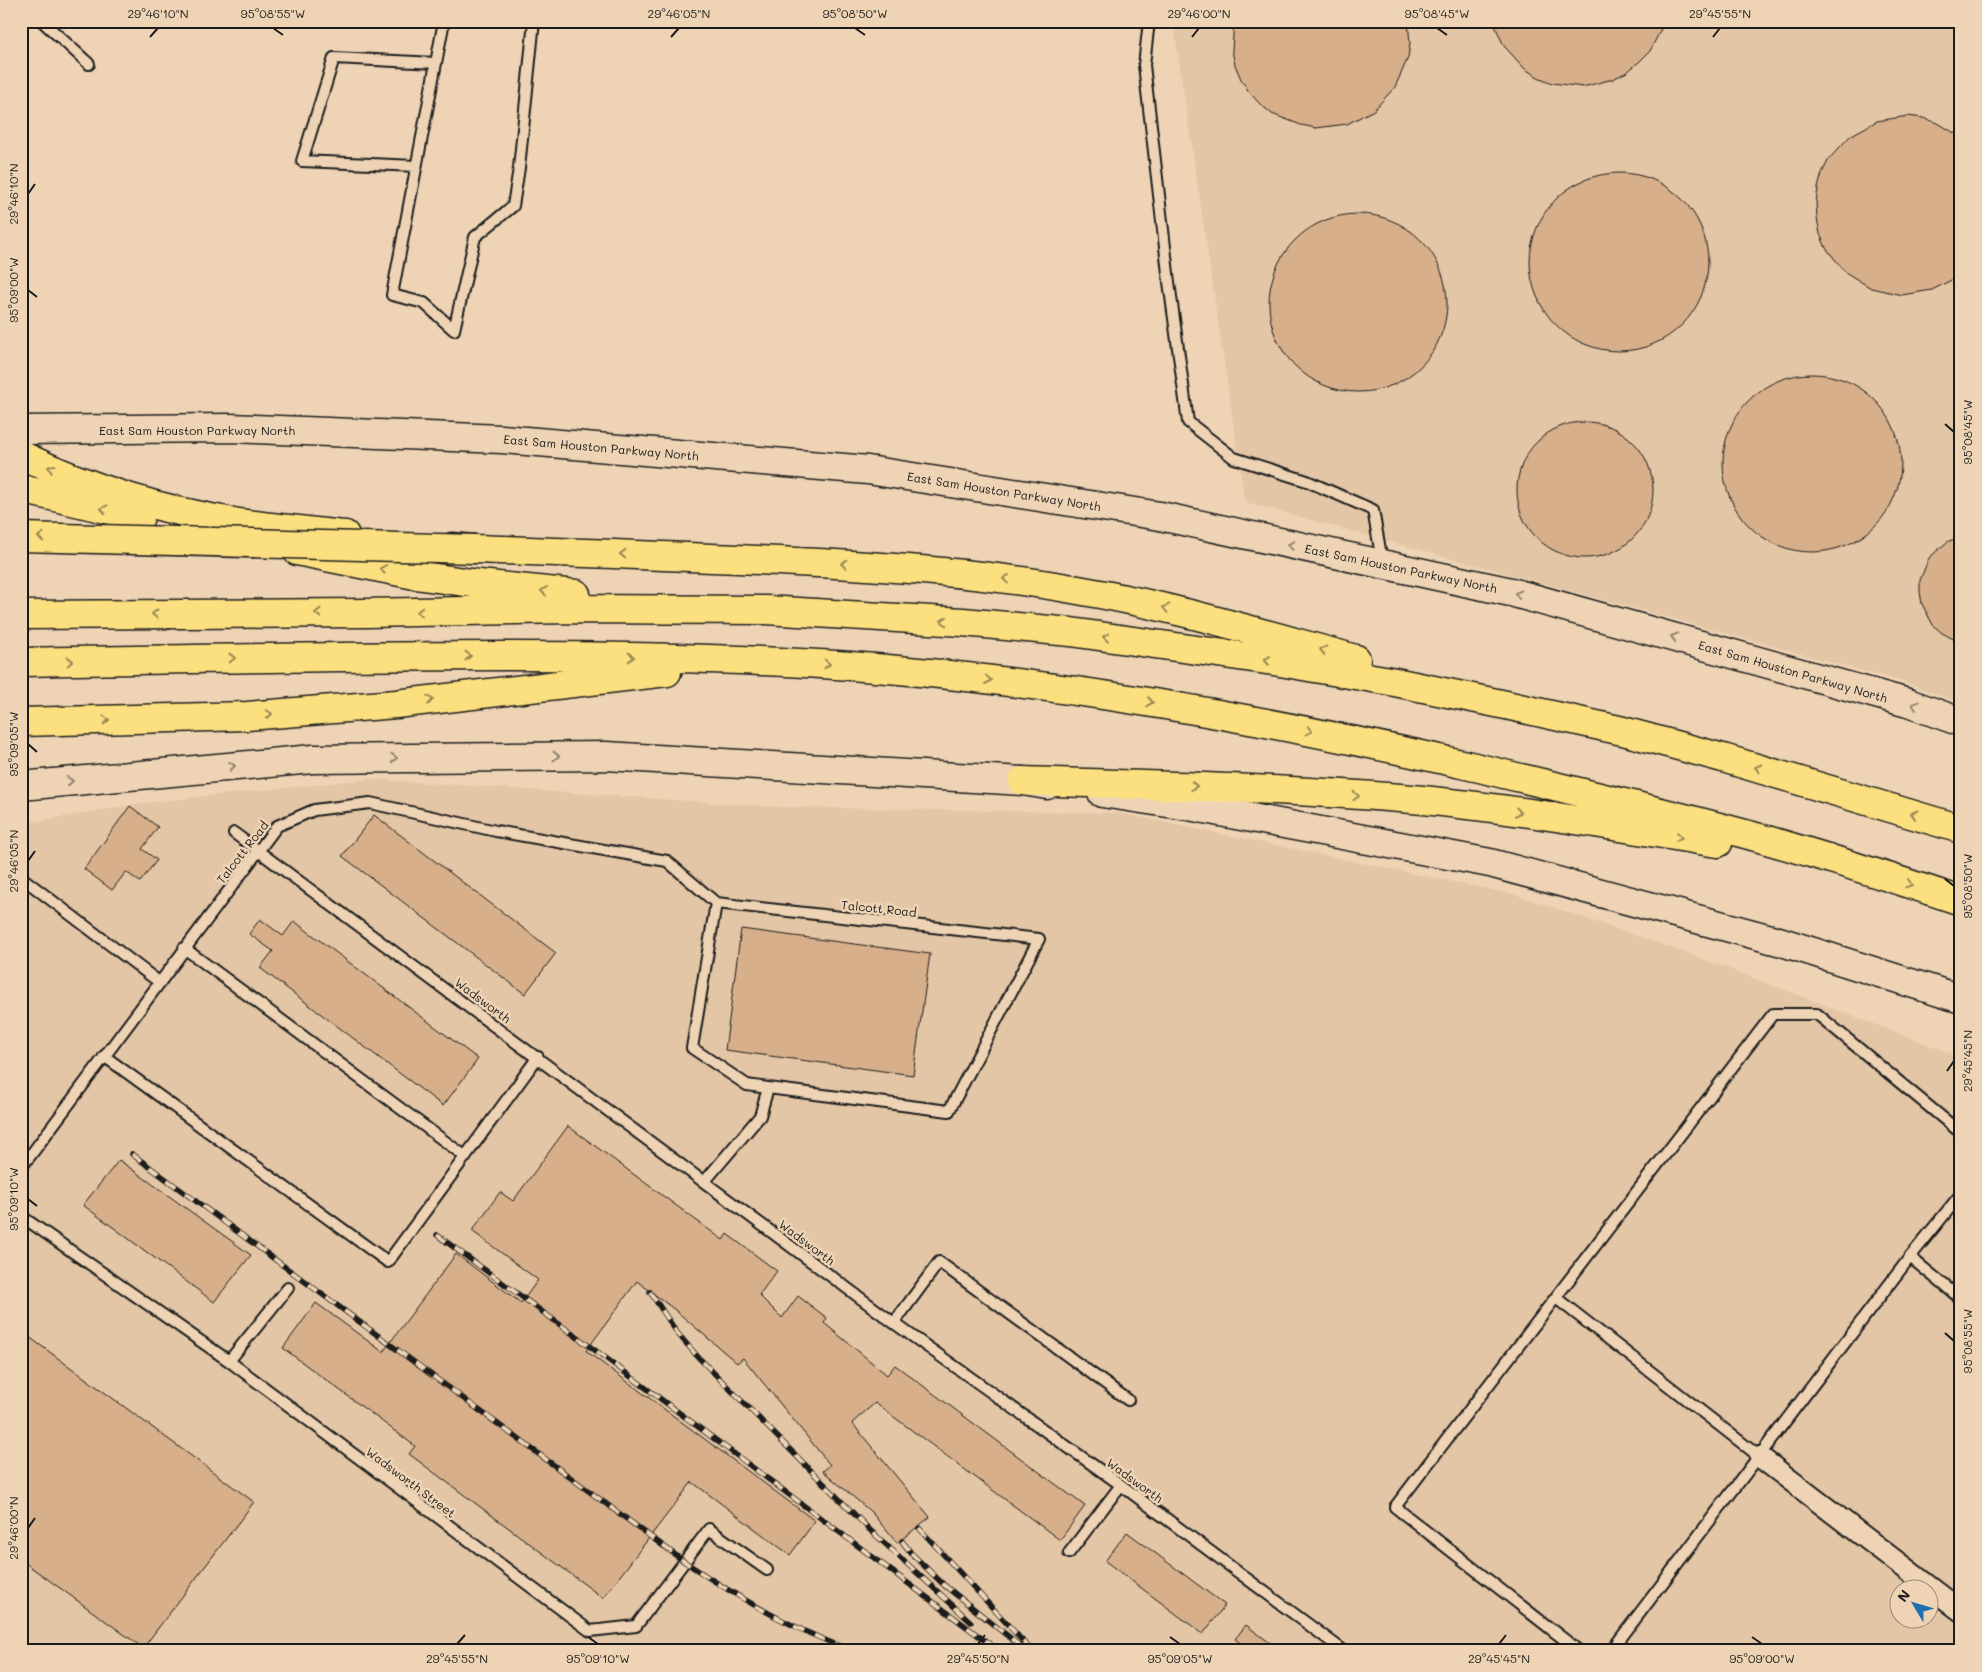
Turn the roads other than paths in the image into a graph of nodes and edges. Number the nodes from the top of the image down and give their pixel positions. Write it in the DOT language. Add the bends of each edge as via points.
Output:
graph roads {
  1 [pos="42,21"];
  2 [pos="444,21"];
  3 [pos="534,21"];
  4 [pos="1149,21"];
  5 [pos="436,63"];
  6 [pos="89,64"];
  7 [pos="416,166"];
  8 [pos="21,430"];
  9 [pos="21,455"];
  10 [pos="21,489"];
  11 [pos="21,537"];
  12 [pos="475,550"];
  13 [pos="1383,565"];
  14 [pos="766,610"];
  15 [pos="21,615"];
  16 [pos="778,661"];
  17 [pos="21,662"];
  18 [pos="21,714"];
  19 [pos="21,722"];
  20 [pos="58,722"];
  21 [pos="1961,722"];
  22 [pos="1623,731"];
  23 [pos="1023,781"];
  24 [pos="21,786"];
  25 [pos="1961,829"];
  26 [pos="234,832"];
  27 [pos="258,849"];
  28 [pos="1862,869"];
  29 [pos="21,877"];
  30 [pos="1961,901"];
  31 [pos="716,903"];
  32 [pos="184,948"];
  33 [pos="159,982"];
  34 [pos="1961,998"];
  35 [pos="104,1056"];
  36 [pos="538,1057"];
  37 [pos="768,1088"];
  38 [pos="1961,1133"];
  39 [pos="466,1157"];
  40 [pos="21,1168"];
  41 [pos="704,1181"];
  42 [pos="1961,1194"];
  43 [pos="21,1216"];
  44 [pos="1910,1258"];
  45 [pos="288,1288"];
  46 [pos="1556,1298"];
  47 [pos="1961,1299"];
  48 [pos="894,1323"];
  49 [pos="229,1361"];
  50 [pos="1128,1400"];
  51 [pos="1760,1457"];
  52 [pos="1121,1485"];
  53 [pos="1069,1553"];
  54 [pos="767,1570"];
  55 [pos="1961,1611"];
  56 [pos="1344,1651"];
  57 [pos="1579,1651"];
  58 [pos="1611,1651"];
  1 -- 6 [label="lane"];
  2 -- 5 [label="lane"];
  3 -- 7 [label="lane" via="513,206 475,237 454,330 424,303 392,295"];
  4 -- 13 [label="lane" via="1144,64 1188,422 1234,458 1307,481 1373,510"];
  5 -- 7 [label="lane"];
  5 -- 7 [label="lane" via="334,58 302,161"];
  13 -- 8 [label="main road, East Sam Houston Parkway North, one-way" via="1160,516 868,470 502,439 229,428"];
  12 -- 9 [label="highway, one-way, bridge" via="239,523 130,497"];
  14 -- 10 [label="highway, one-way" via="580,595 415,576"];
  12 -- 11 [label="highway, one-way, bridge"];
  22 -- 12 [label="highway, one-way" via="1184,613 1078,590 898,568"];
  21 -- 13 [label="main road, East Sam Houston Parkway North, one-way" via="1908,703 1510,592"];
  14 -- 15 [label="highway, one-way"];
  22 -- 14 [label="highway, one-way" via="1390,681 1178,647 973,623"];
  17 -- 16 [label="highway, one-way" via="367,656 663,657"];
  20 -- 16 [label="highway, one-way" via="247,716 386,705"];
  16 -- 28 [label="highway, one-way" via="1025,684 1285,726 1616,800"];
  18 -- 20 [label="highway"];
  19 -- 20 [label="highway"];
  25 -- 22 [label="highway, one-way"];
  24 -- 23 [label="main road, one-way" via="313,759 596,756"];
  23 -- 28 [label="highway, one-way" via="1401,798 1632,829"];
  23 -- 34 [label="main road" via="1194,806 1490,863 1782,942"];
  26 -- 27 [label="lane, Wadsworth"];
  27 -- 31 [label="lane, Talcott Road" via="277,826 314,810 370,803 496,831 667,861"];
  27 -- 32 [label="lane, Talcott Road"];
  27 -- 36 [label="lane, Wadsworth"];
  28 -- 30 [label="highway, one-way"];
  29 -- 33 [label="lane"];
  31 -- 37 [label="lane" via="692,1048 747,1085"];
  31 -- 37 [label="lane, Talcott Road" via="1039,938 949,1111"];
  32 -- 33 [label="lane, Talcott Road"];
  32 -- 39 [label="lane"];
  33 -- 35 [label="lane, Talcott Road"];
  35 -- 39 [label="lane" via="388,1262"];
  35 -- 40 [label="lane, Talcott Road"];
  36 -- 39 [label="lane"];
  36 -- 41 [label="lane, Wadsworth"];
  37 -- 41 [label="lane" via="760,1116"];
  38 -- 46 [label="lane" via="1817,1014 1773,1014"];
  41 -- 48 [label="lane, Wadsworth"];
  42 -- 44 [label="lane"];
  43 -- 49 [label="lane, Wadsworth Street"];
  44 -- 47 [label="lane"];
  44 -- 51 [label="lane"];
  45 -- 49 [label="lane"];
  46 -- 51 [label="lane"];
  46 -- 57 [label="lane" via="1395,1507"];
  48 -- 50 [label="lane" via="939,1262"];
  48 -- 52 [label="lane, Wadsworth"];
  49 -- 54 [label="lane, Wadsworth Street" via="590,1631 636,1626 709,1529"];
  51 -- 55 [label="street"];
  51 -- 58 [label="lane"];
  52 -- 53 [label="lane"];
  52 -- 56 [label="lane, Wadsworth"];
}
